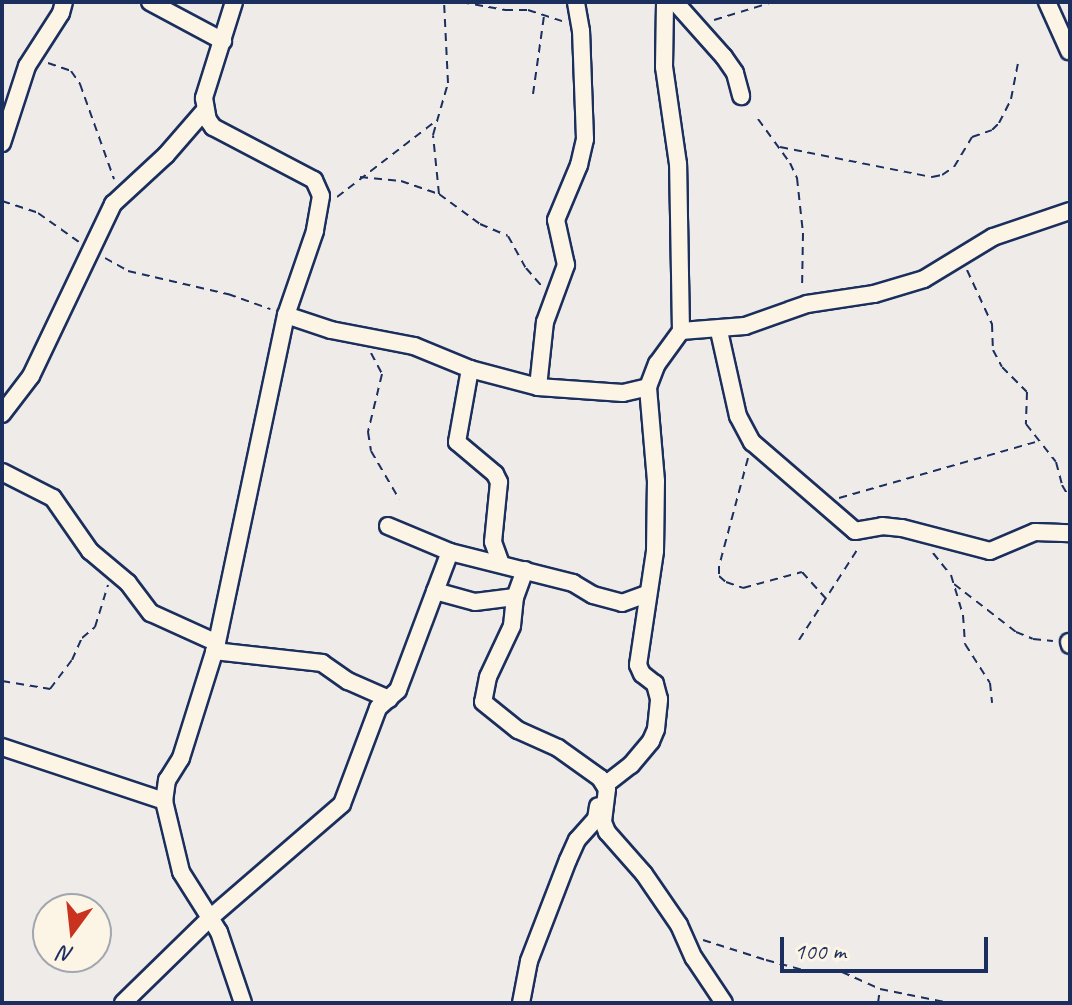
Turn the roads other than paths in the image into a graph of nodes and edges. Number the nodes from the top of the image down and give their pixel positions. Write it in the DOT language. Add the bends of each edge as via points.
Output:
graph roads {
  1 [pos="64,2"];
  2 [pos="150,2"];
  3 [pos="234,2"];
  4 [pos="576,2"];
  5 [pos="665,2"];
  6 [pos="675,2"];
  7 [pos="1047,2"];
  8 [pos="223,41"];
  9 [pos="1069,51"];
  10 [pos="741,96"];
  11 [pos="205,110"];
  12 [pos="2,143"];
  13 [pos="1070,211"];
  14 [pos="286,315"];
  15 [pos="681,331"];
  16 [pos="719,331"];
  17 [pos="470,369"];
  18 [pos="538,387"];
  19 [pos="648,387"];
  20 [pos="2,414"];
  21 [pos="2,472"];
  22 [pos="388,526"];
  23 [pos="1070,533"];
  24 [pos="450,552"];
  25 [pos="501,564"];
  26 [pos="525,570"];
  27 [pos="435,591"];
  28 [pos="647,594"];
  29 [pos="515,597"];
  30 [pos="216,647"];
  31 [pos="389,699"];
  32 [pos="2,747"];
  33 [pos="606,790"];
  34 [pos="164,801"];
  35 [pos="210,918"];
  36 [pos="123,1003"];
  37 [pos="243,1003"];
  38 [pos="521,1003"];
  39 [pos="724,1003"];
  1 -- 12 [label="street" via="27,66"];
  2 -- 8 [label="street"];
  3 -- 8 [label="street"];
  4 -- 18 [label="street" via="585,139 556,220 566,265 545,322"];
  5 -- 15 [label="street" via="664,67 678,164"];
  6 -- 10 [label="street" via="735,73"];
  7 -- 9 [label="street"];
  8 -- 11 [label="street"];
  11 -- 14 [label="street" via="213,127 314,180 321,190"];
  11 -- 20 [label="street" via="113,204 31,376"];
  13 -- 16 [label="street" via="1024,224 924,279"];
  14 -- 17 [label="street" via="414,346"];
  14 -- 30 [label="street"];
  15 -- 16 [label="street"];
  15 -- 19 [label="street"];
  16 -- 23 [label="street" via="738,416 752,442 855,531 882,526 990,551 1035,532"];
  17 -- 18 [label="street"];
  17 -- 25 [label="street" via="457,442 499,482 493,542"];
  18 -- 19 [label="street" via="623,393"];
  19 -- 28 [label="street" via="656,481 655,551"];
  21 -- 30 [label="street" via="53,498 90,551 151,613"];
  22 -- 24 [label="street"];
  24 -- 25 [label="street"];
  24 -- 27 [label="street"];
  25 -- 26 [label="street"];
  26 -- 28 [label="street" via="622,603"];
  26 -- 29 [label="street"];
  27 -- 29 [label="street" via="475,602"];
  27 -- 31 [label="street" via="398,690"];
  28 -- 33 [label="street" via="638,668 657,686 656,729"];
  29 -- 33 [label="street" via="512,626 488,677 483,702 518,730 592,771"];
  30 -- 31 [label="street" via="322,663"];
  30 -- 34 [label="street"];
  31 -- 35 [label="street" via="378,708 342,804"];
  32 -- 34 [label="street"];
  33 -- 38 [label="street" via="596,819 568,860 529,961"];
  33 -- 39 [label="street" via="607,832 644,874"];
  34 -- 35 [label="street" via="181,872"];
  35 -- 36 [label="street"];
  35 -- 37 [label="street"];
}
